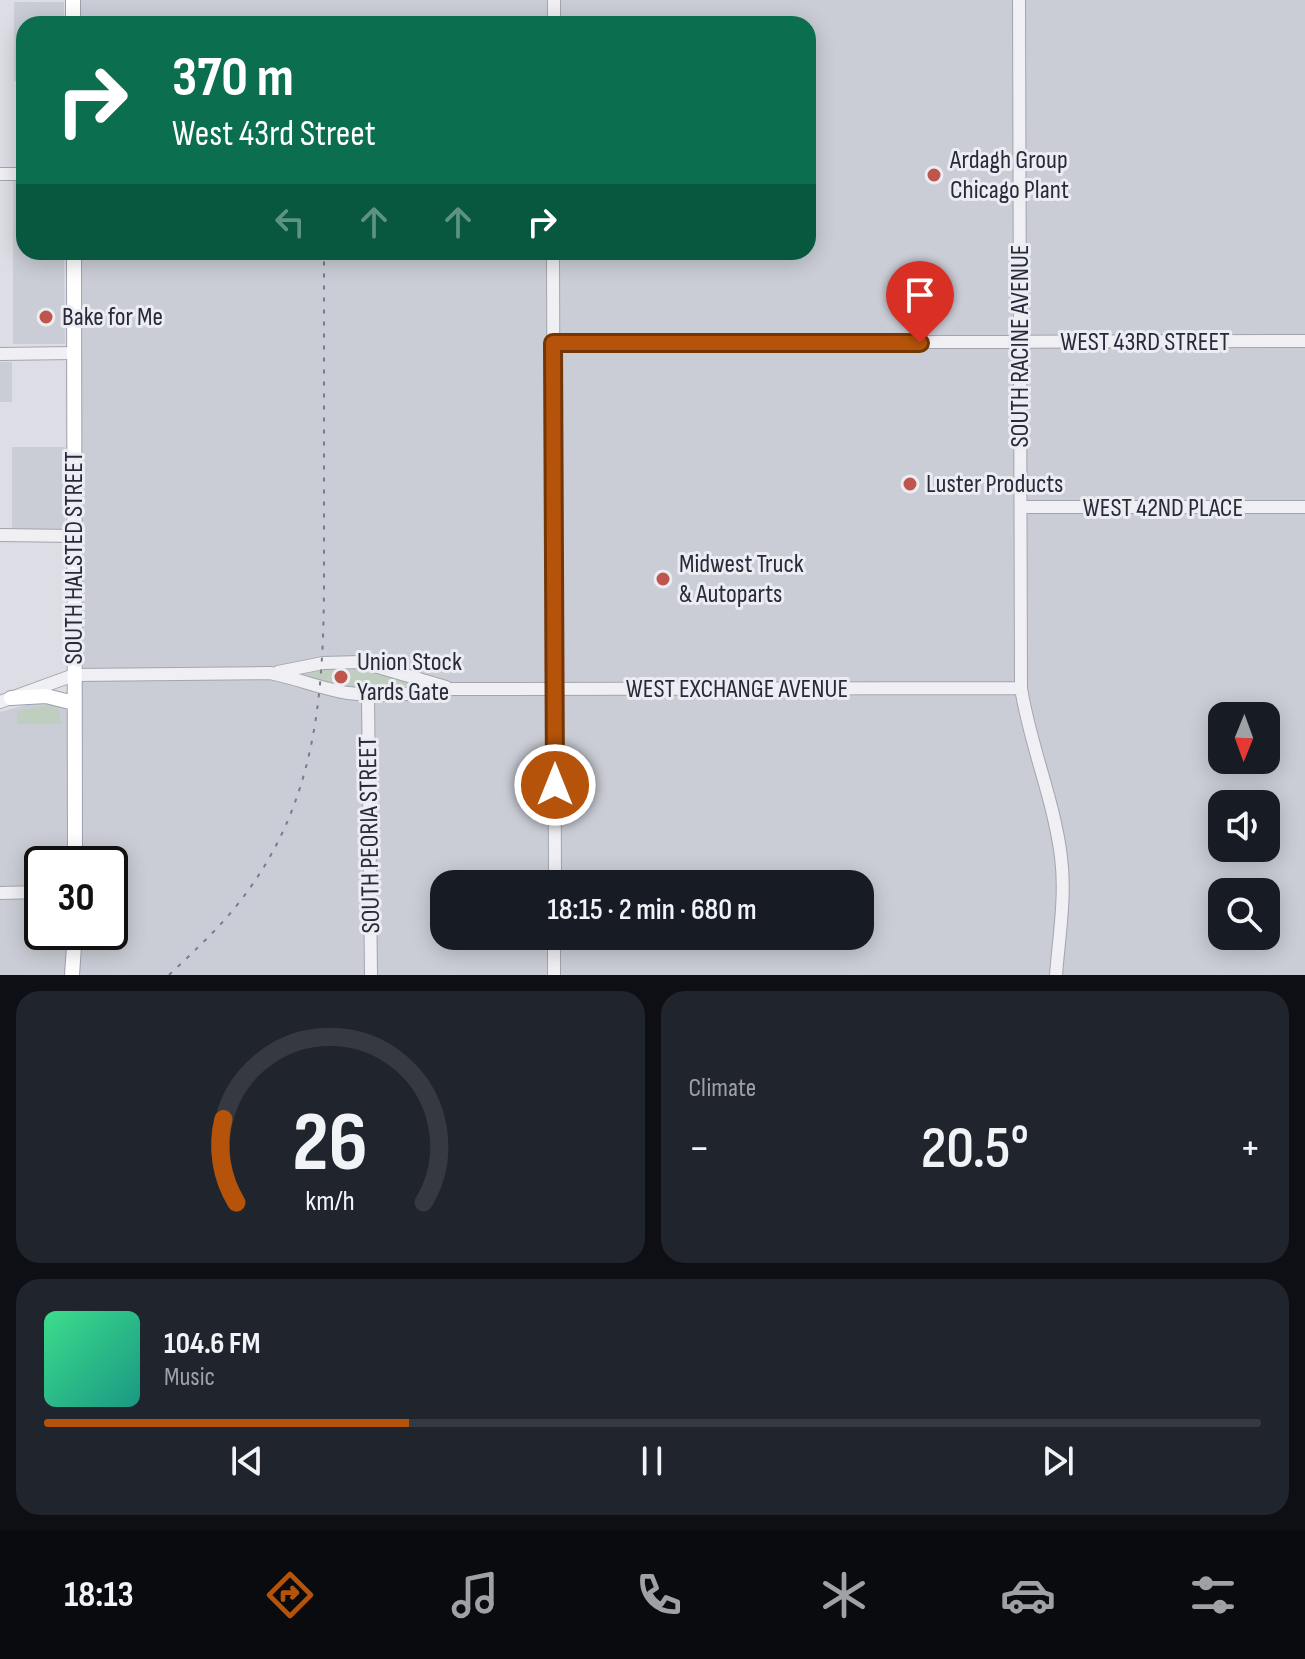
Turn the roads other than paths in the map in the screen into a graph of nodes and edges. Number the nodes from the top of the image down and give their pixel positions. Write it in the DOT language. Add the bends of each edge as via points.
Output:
graph roads {
  1 [pos="1019,0"];
  2 [pos="74,260"];
  3 [pos="553,260"];
  4 [pos="1305,341"];
  5 [pos="553,343"];
  6 [pos="1020,343"];
  7 [pos="74,353"];
  8 [pos="0,354"];
  9 [pos="1021,507"];
  10 [pos="1305,507"];
  11 [pos="0,535"];
  12 [pos="75,536"];
  13 [pos="270,673"];
  14 [pos="74,675"];
  15 [pos="1021,688"];
  16 [pos="453,689"];
  17 [pos="555,689"];
  18 [pos="368,695"];
  19 [pos="6,700"];
  20 [pos="74,703"];
  21 [pos="75,846"];
  22 [pos="555,870"];
  23 [pos="24,892"];
  24 [pos="0,893"];
  25 [pos="74,950"];
  26 [pos="76,950"];
  27 [pos="554,950"];
  28 [pos="72,975"];
  29 [pos="79,975"];
  30 [pos="371,975"];
  31 [pos="554,975"];
  32 [pos="1056,975"];
  1 -- 6 [label="street, SOUTH RACINE AVENUE"];
  2 -- 7 [label="main road, SOUTH HALSTED STREET"];
  3 -- 5 [label="street"];
  4 -- 6 [label="street, WEST 43RD STREET"];
  5 -- 6 [label="street, WEST 43RD STREET"];
  5 -- 17 [label="street"];
  6 -- 9 [label="street, SOUTH RACINE AVENUE"];
  7 -- 8 [label="street"];
  7 -- 12 [label="main road, SOUTH HALSTED STREET"];
  9 -- 10 [label="street, WEST 42ND PLACE"];
  9 -- 15 [label="street, SOUTH RACINE AVENUE"];
  11 -- 12 [label="street"];
  12 -- 14 [label="main road, SOUTH HALSTED STREET"];
  13 -- 14 [label="street, WEST EXCHANGE AVENUE"];
  13 -- 16 [label="street, WEST EXCHANGE AVENUE" via="361,662"];
  13 -- 18 [label="street, WEST EXCHANGE AVENUE"];
  14 -- 19 [label="street, WEST EXCHANGE AVENUE"];
  14 -- 20 [label="main road, SOUTH HALSTED STREET"];
  15 -- 17 [label="street, WEST EXCHANGE AVENUE"];
  15 -- 32 [label="street, SOUTH RACINE AVENUE" via="1061,859"];
  16 -- 17 [label="street, WEST EXCHANGE AVENUE"];
  16 -- 18 [label="street, WEST EXCHANGE AVENUE"];
  17 -- 22 [label="street"];
  18 -- 30 [label="street, SOUTH PEORIA STREET"];
  19 -- 20 [label="main road" via="46,696"];
  20 -- 21 [label="main road, SOUTH HALSTED STREET"];
  23 -- 24 [label="street"];
  25 -- 28 [label="main road"];
  26 -- 29 [label="main road"];
  27 -- 31 [label="street"];
}
